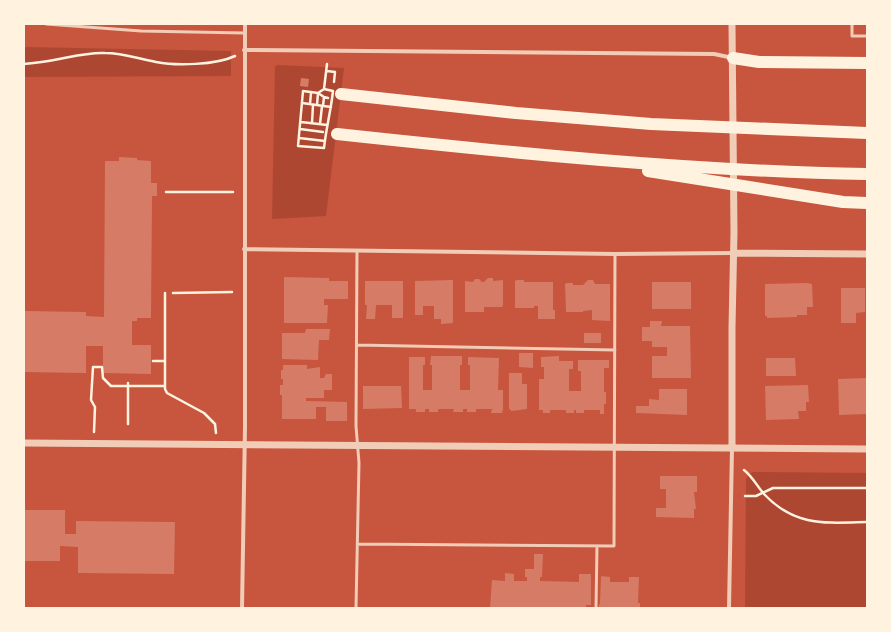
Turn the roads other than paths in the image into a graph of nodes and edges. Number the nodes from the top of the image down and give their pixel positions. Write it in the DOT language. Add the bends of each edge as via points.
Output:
graph roads {
  1 [pos="46,24"];
  2 [pos="245,24"];
  3 [pos="732,24"];
  4 [pos="852,24"];
  5 [pos="244,33"];
  6 [pos="867,36"];
  7 [pos="244,50"];
  8 [pos="733,58"];
  9 [pos="867,63"];
  10 [pos="335,94"];
  11 [pos="331,133"];
  12 [pos="867,133"];
  13 [pos="560,157"];
  14 [pos="867,174"];
  15 [pos="867,203"];
  16 [pos="244,249"];
  17 [pos="357,251"];
  18 [pos="733,252"];
  19 [pos="615,254"];
  20 [pos="867,254"];
  21 [pos="357,345"];
  22 [pos="615,350"];
  23 [pos="24,443"];
  24 [pos="244,445"];
  25 [pos="358,446"];
  26 [pos="615,448"];
  27 [pos="732,448"];
  28 [pos="867,449"];
  29 [pos="358,544"];
  30 [pos="597,546"];
  31 [pos="242,608"];
  32 [pos="356,608"];
  33 [pos="596,608"];
  34 [pos="729,608"];
  1 -- 5 [label="lane" via="141,31"];
  2 -- 5 [label="street"];
  3 -- 8 [label="street"];
  4 -- 6 [label="lane" via="852,36"];
  5 -- 7 [label="street"];
  7 -- 8 [label="street" via="714,54"];
  7 -- 16 [label="street"];
  8 -- 9 [label="highway" via="759,62"];
  8 -- 18 [label="street"];
  10 -- 12 [label="highway" via="516,113 697,127"];
  11 -- 13 [label="highway"];
  13 -- 14 [label="highway" via="738,170"];
  13 -- 15 [label="highway" via="843,202"];
  16 -- 17 [label="street"];
  16 -- 24 [label="street"];
  17 -- 19 [label="street"];
  17 -- 21 [label="lane"];
  18 -- 19 [label="street"];
  18 -- 20 [label="street"];
  18 -- 27 [label="street"];
  19 -- 22 [label="lane"];
  21 -- 22 [label="lane"];
  21 -- 25 [label="lane"];
  22 -- 26 [label="lane"];
  23 -- 24 [label="street"];
  24 -- 25 [label="street"];
  24 -- 31 [label="street"];
  25 -- 26 [label="street"];
  25 -- 29 [label="lane"];
  26 -- 27 [label="street"];
  26 -- 30 [label="lane" via="614,546"];
  27 -- 28 [label="street"];
  27 -- 34 [label="street"];
  29 -- 30 [label="lane"];
  29 -- 32 [label="lane"];
  30 -- 33 [label="lane"];
}
